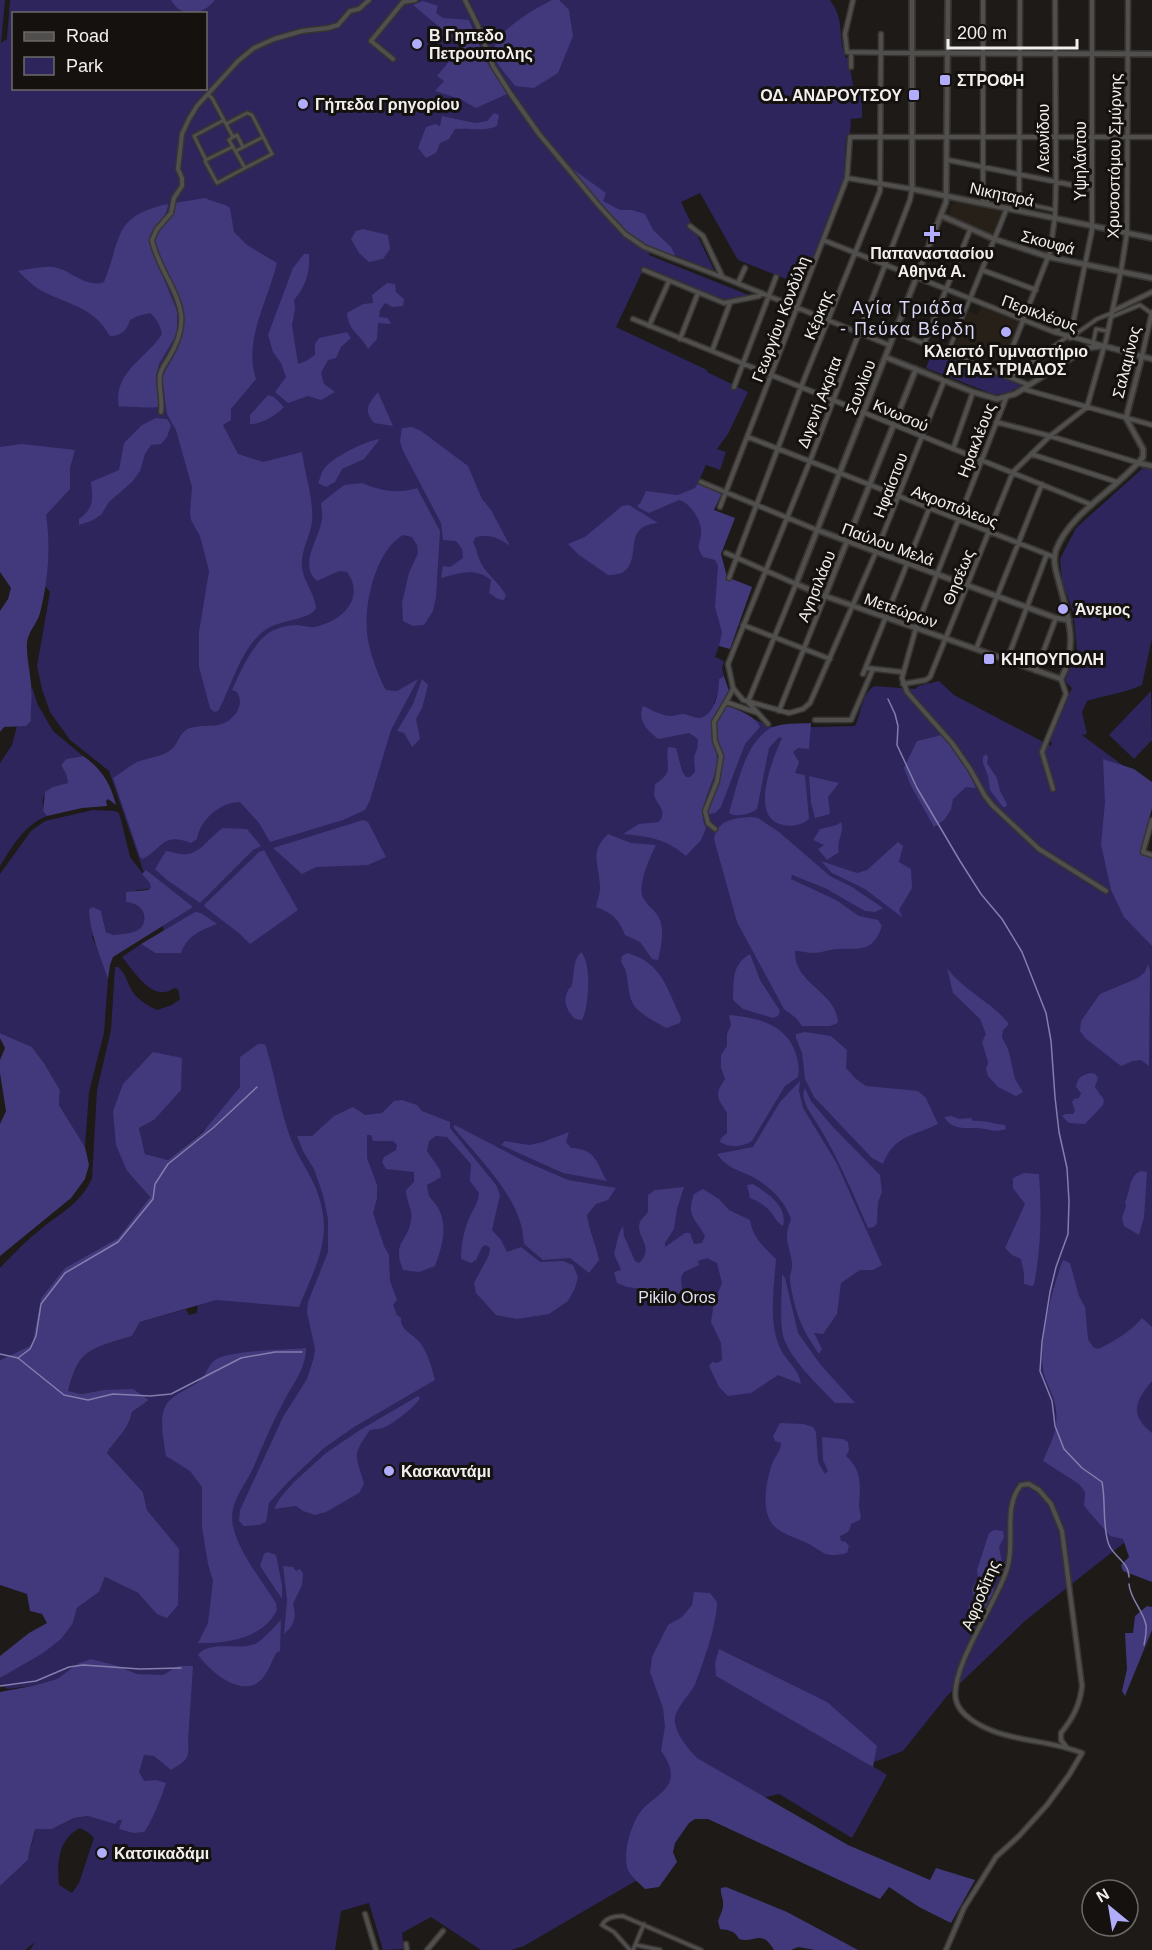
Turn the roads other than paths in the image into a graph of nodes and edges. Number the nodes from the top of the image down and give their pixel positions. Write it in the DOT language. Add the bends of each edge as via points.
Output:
graph roads {
  1 [pos="369,0"];
  2 [pos="415,0"];
  3 [pos="465,0"];
  4 [pos="853,0"];
  5 [pos="912,0"];
  6 [pos="948,0"];
  7 [pos="983,0"];
  8 [pos="1020,0"];
  9 [pos="1055,0"];
  10 [pos="1092,0"];
  11 [pos="1128,0"];
  12 [pos="881,34"];
  13 [pos="880,52"];
  14 [pos="849,53"];
  15 [pos="911,53"];
  16 [pos="948,53"];
  17 [pos="984,53"];
  18 [pos="1020,53"];
  19 [pos="1055,53"];
  20 [pos="1092,54"];
  21 [pos="1128,54"];
  22 [pos="1152,54"];
  23 [pos="393,59"];
  24 [pos="851,67"];
  25 [pos="208,95"];
  26 [pos="225,122"];
  27 [pos="263,136"];
  28 [pos="880,136"];
  29 [pos="911,136"];
  30 [pos="948,136"];
  31 [pos="233,137"];
  32 [pos="983,137"];
  33 [pos="1019,137"];
  34 [pos="1055,137"];
  35 [pos="1092,137"];
  36 [pos="1127,137"];
  37 [pos="1152,137"];
  38 [pos="232,147"];
  39 [pos="243,147"];
  40 [pos="235,151"];
  41 [pos="207,160"];
  42 [pos="948,160"];
  43 [pos="982,167"];
  44 [pos="244,168"];
  45 [pos="1019,174"];
  46 [pos="847,178"];
  47 [pos="1056,182"];
  48 [pos="880,184"];
  49 [pos="912,189"];
  50 [pos="1092,189"];
  51 [pos="948,195"];
  52 [pos="1000,199"];
  53 [pos="1006,200"];
  54 [pos="985,203"];
  55 [pos="1019,203"];
  56 [pos="1028,205"];
  57 [pos="998,206"];
  58 [pos="1006,208"];
  59 [pos="1043,208"];
  60 [pos="1019,210"];
  61 [pos="1055,210"];
  62 [pos="1027,212"];
  63 [pos="1041,214"];
  64 [pos="942,216"];
  65 [pos="1055,217"];
  66 [pos="1092,225"];
  67 [pos="690,226"];
  68 [pos="970,230"];
  69 [pos="1127,232"];
  70 [pos="1152,238"];
  71 [pos="994,239"];
  72 [pos="823,240"];
  73 [pos="855,253"];
  74 [pos="1049,257"];
  75 [pos="1086,263"];
  76 [pos="886,265"];
  77 [pos="745,267"];
  78 [pos="644,270"];
  79 [pos="982,270"];
  80 [pos="1121,272"];
  81 [pos="722,277"];
  82 [pos="776,277"];
  83 [pos="917,278"];
  84 [pos="1152,278"];
  85 [pos="669,281"];
  86 [pos="738,283"];
  87 [pos="946,290"];
  88 [pos="1036,290"];
  89 [pos="1152,292"];
  90 [pos="698,293"];
  91 [pos="762,293"];
  92 [pos="769,296"];
  93 [pos="970,299"];
  94 [pos="730,303"];
  95 [pos="798,308"];
  96 [pos="1151,313"];
  97 [pos="1112,314"];
  98 [pos="633,319"];
  99 [pos="1074,319"];
  100 [pos="828,321"];
  101 [pos="1024,321"];
  102 [pos="649,326"];
  103 [pos="1108,331"];
  104 [pos="895,332"];
  105 [pos="1054,332"];
  106 [pos="859,333"];
  107 [pos="1069,337"];
  108 [pos="680,339"];
  109 [pos="924,344"];
  110 [pos="1093,344"];
  111 [pos="889,345"];
  112 [pos="1104,346"];
  113 [pos="712,351"];
  114 [pos="948,352"];
  115 [pos="1142,356"];
  116 [pos="885,357"];
  117 [pos="1152,359"];
  118 [pos="742,364"];
  119 [pos="916,369"];
  120 [pos="1002,374"];
  121 [pos="771,375"];
  122 [pos="1011,377"];
  123 [pos="944,381"];
  124 [pos="1029,385"];
  125 [pos="734,387"];
  126 [pos="801,387"];
  127 [pos="1023,389"];
  128 [pos="973,392"];
  129 [pos="1006,398"];
  130 [pos="832,399"];
  131 [pos="1087,407"];
  132 [pos="161,412"];
  133 [pos="863,412"];
  134 [pos="1126,418"];
  135 [pos="996,422"];
  136 [pos="1152,424"];
  137 [pos="893,426"];
  138 [pos="1050,436"];
  139 [pos="748,437"];
  140 [pos="921,437"];
  141 [pos="778,448"];
  142 [pos="953,449"];
  143 [pos="1031,454"];
  144 [pos="981,460"];
  145 [pos="810,461"];
  146 [pos="1139,463"];
  147 [pos="1152,466"];
  148 [pos="1013,472"];
  149 [pos="839,473"];
  150 [pos="1117,482"];
  151 [pos="701,483"];
  152 [pos="1042,484"];
  153 [pos="869,485"];
  154 [pos="726,492"];
  155 [pos="898,496"];
  156 [pos="757,504"];
  157 [pos="1093,505"];
  158 [pos="720,507"];
  159 [pos="929,509"];
  160 [pos="786,516"];
  161 [pos="958,520"];
  162 [pos="817,530"];
  163 [pos="990,532"];
  164 [pos="847,541"];
  165 [pos="1018,543"];
  166 [pos="876,552"];
  167 [pos="726,553"];
  168 [pos="1047,554"];
  169 [pos="1054,557"];
  170 [pos="736,558"];
  171 [pos="908,564"];
  172 [pos="765,570"];
  173 [pos="938,575"];
  174 [pos="729,578"];
  175 [pos="796,584"];
  176 [pos="968,586"];
  177 [pos="825,596"];
  178 [pos="998,597"];
  179 [pos="854,606"];
  180 [pos="1026,608"];
  181 [pos="886,617"];
  182 [pos="1056,618"];
  183 [pos="1069,620"];
  184 [pos="743,625"];
  185 [pos="916,628"];
  186 [pos="774,637"];
  187 [pos="945,638"];
  188 [pos="804,649"];
  189 [pos="976,649"];
  190 [pos="830,659"];
  191 [pos="1007,661"];
  192 [pos="866,668"];
  193 [pos="873,669"];
  194 [pos="902,672"];
  195 [pos="1036,672"];
  196 [pos="863,674"];
  197 [pos="1061,679"];
  198 [pos="903,684"];
  199 [pos="733,688"];
  200 [pos="726,702"];
  201 [pos="748,702"];
  202 [pos="778,711"];
  203 [pos="759,713"];
  204 [pos="815,720"];
  205 [pos="768,724"];
  206 [pos="1053,789"];
  207 [pos="1152,820"];
  208 [pos="715,829"];
  209 [pos="1152,855"];
  210 [pos="1106,891"];
  211 [pos="1067,1748"];
  212 [pos="365,1914"];
  213 [pos="644,1924"];
  214 [pos="443,1931"];
  215 [pos="406,1944"];
  216 [pos="636,1945"];
  217 [pos="376,1950"];
  218 [pos="407,1950"];
  219 [pos="427,1950"];
  220 [pos="631,1950"];
  221 [pos="660,1950"];
  222 [pos="701,1950"];
  223 [pos="946,1950"];
  1 -- 25 [label="street" via="338,25 263,43 238,61"];
  2 -- 23 [label="street" via="403,2 371,41"];
  3 -- 81 [label="street" via="493,66 510,93 600,207 644,246"];
  4 -- 14 [label="street" via="845,34"];
  5 -- 15 [label="street, Διγενή Ακρίτα"];
  6 -- 16 [label="street, Σουλίου"];
  7 -- 17 [label="street"];
  8 -- 18 [label="street"];
  9 -- 19 [label="street, Λεωνίδου"];
  10 -- 20 [label="street, Υψηλάντου"];
  11 -- 21 [label="street, Χρυσοστόμου Σμύρνης"];
  12 -- 13 [label="street, Κέρκης"];
  13 -- 14 [label="street"];
  13 -- 15 [label="street"];
  13 -- 28 [label="street, Κέρκης"];
  14 -- 24 [label="street"];
  15 -- 16 [label="street"];
  15 -- 29 [label="street, Διγενή Ακρίτα"];
  16 -- 17 [label="street"];
  16 -- 30 [label="street, Σουλίου"];
  17 -- 18 [label="street"];
  17 -- 32 [label="street"];
  18 -- 19 [label="street"];
  18 -- 33 [label="street"];
  19 -- 20 [label="street"];
  19 -- 34 [label="street, Λεωνίδου"];
  20 -- 21 [label="street"];
  20 -- 35 [label="street, Υψηλάντου"];
  21 -- 22 [label="street"];
  21 -- 36 [label="street, Χρυσοστόμου Σμύρνης"];
  25 -- 26 [label="street"];
  25 -- 132 [label="street" via="197,106 182,135 178,169 182,186 171,213 152,240 181,316 174,347 160,376"];
  26 -- 27 [label="street" via="247,113"];
  26 -- 31 [label="street"];
  26 -- 41 [label="street" via="194,136"];
  27 -- 39 [label="street"];
  27 -- 44 [label="street" via="272,154"];
  28 -- 29 [label="street"];
  28 -- 46 [label="street, Γεωργίου Κονδύλη" via="848,139"];
  28 -- 48 [label="street, Κέρκης"];
  29 -- 30 [label="street"];
  29 -- 49 [label="street, Διγενή Ακρίτα"];
  30 -- 32 [label="street"];
  30 -- 42 [label="street, Σουλίου"];
  31 -- 38 [label="street" via="229,140"];
  31 -- 39 [label="street" via="237,135"];
  32 -- 33 [label="street"];
  32 -- 43 [label="street"];
  33 -- 34 [label="street"];
  33 -- 45 [label="street"];
  34 -- 35 [label="street"];
  34 -- 47 [label="street, Λεωνίδου"];
  35 -- 36 [label="street"];
  35 -- 50 [label="street, Υψηλάντου"];
  36 -- 37 [label="street"];
  36 -- 69 [label="street, Χρυσοστόμου Σμύρνης"];
  38 -- 40 [label="street"];
  38 -- 41 [label="street"];
  39 -- 40 [label="street"];
  40 -- 44 [label="street"];
  41 -- 44 [label="street" via="217,183"];
  42 -- 43 [label="street"];
  42 -- 51 [label="street, Σουλίου"];
  43 -- 45 [label="street"];
  43 -- 54 [label="street"];
  45 -- 47 [label="street"];
  45 -- 55 [label="street"];
  46 -- 48 [label="street, Νικηταρά"];
  46 -- 72 [label="street, Γεωργίου Κονδύλη"];
  47 -- 50 [label="street"];
  47 -- 61 [label="street, Λεωνίδου"];
  48 -- 49 [label="street, Νικηταρά"];
  48 -- 73 [label="street, Κέρκης"];
  49 -- 51 [label="street, Νικηταρά"];
  49 -- 76 [label="street, Διγενή Ακρίτα"];
  50 -- 66 [label="street, Υψηλάντου"];
  51 -- 54 [label="street, Νικηταρά"];
  51 -- 64 [label="street, Σουλίου"];
  52 -- 53 [label="street, Νικηταρά"];
  52 -- 54 [label="street, Νικηταρά" via="989,196"];
  52 -- 57 [label="street"];
  53 -- 55 [label="street, Νικηταρά"];
  53 -- 58 [label="street"];
  54 -- 57 [label="street, Νικηταρά"];
  55 -- 56 [label="street, Νικηταρά"];
  55 -- 60 [label="street"];
  56 -- 59 [label="street, Νικηταρά"];
  56 -- 62 [label="street"];
  57 -- 58 [label="street, Νικηταρά"];
  58 -- 60 [label="street, Νικηταρά"];
  58 -- 71 [label="street"];
  59 -- 61 [label="street, Νικηταρά"];
  59 -- 63 [label="street"];
  60 -- 62 [label="street, Νικηταρά"];
  61 -- 65 [label="street, Λεωνίδου"];
  62 -- 63 [label="street, Νικηταρά"];
  63 -- 65 [label="street, Νικηταρά"];
  64 -- 68 [label="street, Σκουφά"];
  64 -- 83 [label="street, Σουλίου"];
  65 -- 66 [label="street, Νικηταρά"];
  65 -- 74 [label="street, Λεωνίδου"];
  66 -- 69 [label="street, Νικηταρά"];
  66 -- 75 [label="street, Υψηλάντου"];
  67 -- 81 [label="street" via="703,236"];
  68 -- 71 [label="street, Σκουφά"];
  68 -- 87 [label="street"];
  69 -- 70 [label="street, Νικηταρά"];
  69 -- 80 [label="street, Χρυσοστόμου Σμύρνης"];
  71 -- 74 [label="street, Σκουφά"];
  71 -- 79 [label="street"];
  72 -- 73 [label="street, Περικλέους"];
  72 -- 95 [label="street, Γεωργίου Κονδύλη"];
  73 -- 76 [label="street, Περικλέους"];
  73 -- 100 [label="street, Κέρκης"];
  74 -- 75 [label="street, Σκουφά"];
  74 -- 88 [label="street, Λεωνίδου"];
  75 -- 80 [label="street, Σκουφά"];
  75 -- 99 [label="street, Υψηλάντου"];
  76 -- 83 [label="street, Περικλέους"];
  76 -- 106 [label="street, Διγενή Ακρίτα"];
  77 -- 86 [label="street"];
  78 -- 85 [label="street"];
  79 -- 88 [label="street"];
  79 -- 93 [label="street"];
  80 -- 84 [label="street, Σκουφά"];
  80 -- 97 [label="street, Χρυσοστόμου Σμύρνης"];
  81 -- 86 [label="street"];
  82 -- 92 [label="street"];
  83 -- 87 [label="street, Περικλέους"];
  83 -- 104 [label="street, Σουλίου"];
  85 -- 90 [label="street"];
  85 -- 102 [label="street"];
  86 -- 91 [label="street"];
  87 -- 93 [label="street, Περικλέους"];
  87 -- 109 [label="street"];
  88 -- 101 [label="street, Λεωνίδου"];
  89 -- 97 [label="street"];
  90 -- 94 [label="street"];
  90 -- 108 [label="street"];
  91 -- 92 [label="street"];
  91 -- 94 [label="street"];
  92 -- 95 [label="street"];
  92 -- 118 [label="street"];
  93 -- 101 [label="street, Περικλέους"];
  93 -- 114 [label="street"];
  94 -- 113 [label="street"];
  95 -- 100 [label="street"];
  95 -- 121 [label="street, Γεωργίου Κονδύλη"];
  96 -- 97 [label="street" via="1140,305"];
  96 -- 115 [label="street, Σαλαμίνος"];
  97 -- 103 [label="street, Χρυσοστόμου Σμύρνης"];
  97 -- 107 [label="street"];
  98 -- 102 [label="street, Κνωσού"];
  99 -- 105 [label="street"];
  99 -- 107 [label="street, Υψηλάντου"];
  100 -- 106 [label="street"];
  100 -- 126 [label="street, Κέρκης"];
  101 -- 105 [label="street, Περικλέους"];
  101 -- 120 [label="street, Λεωνίδου"];
  102 -- 108 [label="street, Κνωσού"];
  103 -- 110 [label="street" via="1096,329"];
  103 -- 112 [label="street, Χρυσοστόμου Σμύρνης"];
  104 -- 109 [label="street"];
  104 -- 111 [label="street, Σουλίου"];
  105 -- 107 [label="street, Περικλέους"];
  106 -- 111 [label="street"];
  106 -- 130 [label="street, Διγενή Ακρίτα"];
  107 -- 110 [label="street, Περικλέους"];
  107 -- 122 [label="street"];
  108 -- 113 [label="street, Κνωσού"];
  109 -- 114 [label="street"];
  110 -- 112 [label="street, Περικλέους"];
  111 -- 116 [label="street, Σουλίου"];
  112 -- 115 [label="street, Περικλέους"];
  112 -- 124 [label="street" via="1079,352"];
  112 -- 131 [label="street, Χρυσοστόμου Σμύρνης"];
  113 -- 118 [label="street, Κνωσού"];
  114 -- 120 [label="street"];
  115 -- 117 [label="street, Περικλέους"];
  115 -- 134 [label="street, Σαλαμίνος"];
  116 -- 119 [label="street"];
  116 -- 133 [label="street, Σουλίου"];
  118 -- 121 [label="street, Κνωσού"];
  118 -- 125 [label="street"];
  119 -- 123 [label="street"];
  119 -- 137 [label="street, Αγησιλάου"];
  120 -- 122 [label="street"];
  121 -- 126 [label="street, Κνωσού"];
  121 -- 139 [label="street, Γεωργίου Κονδύλη"];
  122 -- 124 [label="street"];
  123 -- 128 [label="street"];
  123 -- 140 [label="street, Ηφαίστου"];
  124 -- 127 [label="street"];
  126 -- 130 [label="street, Κνωσού"];
  126 -- 141 [label="street, Κέρκης"];
  127 -- 129 [label="street"];
  127 -- 131 [label="street"];
  128 -- 129 [label="street"];
  128 -- 142 [label="street"];
  129 -- 135 [label="street, Ηρακλέους"];
  130 -- 133 [label="street, Κνωσού"];
  130 -- 145 [label="street, Διγενή Ακρίτα"];
  131 -- 134 [label="street"];
  131 -- 138 [label="street, Θησέως"];
  133 -- 137 [label="street, Κνωσού"];
  133 -- 149 [label="street, Σουλίου"];
  134 -- 136 [label="street"];
  134 -- 146 [label="street" via="1144,451"];
  135 -- 138 [label="street"];
  135 -- 144 [label="street, Ηρακλέους"];
  137 -- 140 [label="street, Κνωσού"];
  137 -- 153 [label="street, Αγησιλάου"];
  138 -- 143 [label="street, Θησέως"];
  138 -- 146 [label="street"];
  139 -- 141 [label="street, Ακροπόλεως"];
  139 -- 154 [label="street, Γεωργίου Κονδύλη"];
  140 -- 142 [label="street, Κνωσού"];
  140 -- 155 [label="street, Ηφαίστου"];
  141 -- 145 [label="street, Ακροπόλεως"];
  141 -- 156 [label="street, Κέρκης"];
  142 -- 144 [label="street, Κνωσού"];
  143 -- 148 [label="street, Θησέως"];
  143 -- 150 [label="street"];
  144 -- 148 [label="street, Κνωσού"];
  144 -- 161 [label="street, Ηρακλέους"];
  145 -- 149 [label="street, Ακροπόλεως"];
  145 -- 160 [label="street, Διγενή Ακρίτα"];
  146 -- 147 [label="street"];
  146 -- 150 [label="street"];
  148 -- 152 [label="street, Κνωσού"];
  148 -- 163 [label="street, Θησέως"];
  149 -- 153 [label="street, Ακροπόλεως"];
  149 -- 162 [label="street, Σουλίου"];
  150 -- 157 [label="street"];
  151 -- 154 [label="street, Παύλου Μελά"];
  152 -- 157 [label="street, Κνωσού"];
  152 -- 165 [label="street"];
  153 -- 155 [label="street, Ακροπόλεως"];
  153 -- 164 [label="street, Αγησιλάου"];
  154 -- 156 [label="street, Παύλου Μελά"];
  154 -- 158 [label="street, Γεωργίου Κονδύλη"];
  155 -- 159 [label="street, Ακροπόλεως"];
  155 -- 166 [label="street, Ηφαίστου"];
  156 -- 160 [label="street, Παύλου Μελά"];
  156 -- 170 [label="street, Κέρκης"];
  157 -- 169 [label="street" via="1063,536"];
  159 -- 161 [label="street, Ακροπόλεως"];
  159 -- 171 [label="street"];
  160 -- 162 [label="street, Παύλου Μελά"];
  160 -- 172 [label="street, Διγενή Ακρίτα"];
  161 -- 163 [label="street, Ακροπόλεως"];
  161 -- 173 [label="street, Ηρακλέους"];
  162 -- 164 [label="street, Παύλου Μελά"];
  162 -- 175 [label="street, Σουλίου"];
  163 -- 165 [label="street, Ακροπόλεως"];
  163 -- 176 [label="street, Θησέως"];
  164 -- 166 [label="street, Παύλου Μελά"];
  164 -- 177 [label="street, Αγησιλάου"];
  165 -- 168 [label="street, Ακροπόλεως"];
  165 -- 178 [label="street"];
  166 -- 171 [label="street, Παύλου Μελά"];
  166 -- 179 [label="street, Ηφαίστου"];
  167 -- 170 [label="street, Μετεώρων"];
  168 -- 169 [label="street, Ακροπόλεως"];
  168 -- 180 [label="street"];
  169 -- 183 [label="street"];
  170 -- 172 [label="street, Μετεώρων"];
  170 -- 174 [label="street, Κέρκης"];
  171 -- 173 [label="street, Παύλου Μελά"];
  171 -- 181 [label="street"];
  172 -- 175 [label="street, Μετεώρων"];
  172 -- 184 [label="street, Διγενή Ακρίτα"];
  173 -- 176 [label="street, Παύλου Μελά"];
  173 -- 185 [label="street, Ηρακλέους"];
  175 -- 177 [label="street, Μετεώρων"];
  175 -- 186 [label="street, Σουλίου"];
  176 -- 178 [label="street, Παύλου Μελά"];
  176 -- 187 [label="street, Θησέως"];
  177 -- 179 [label="street, Μετεώρων"];
  177 -- 188 [label="street, Αγησιλάου"];
  178 -- 180 [label="street, Παύλου Μελά"];
  178 -- 189 [label="street"];
  179 -- 181 [label="street, Μετεώρων"];
  179 -- 190 [label="street, Ηφαίστου"];
  180 -- 182 [label="street, Παύλου Μελά"];
  180 -- 191 [label="street"];
  181 -- 185 [label="street, Μετεώρων"];
  181 -- 192 [label="street"];
  182 -- 183 [label="street, Παύλου Μελά"];
  182 -- 195 [label="street"];
  183 -- 197 [label="street" via="1071,644"];
  184 -- 186 [label="street"];
  184 -- 199 [label="street, Διγενή Ακρίτα" via="728,664"];
  185 -- 187 [label="street, Μετεώρων"];
  185 -- 194 [label="street, Ηρακλέους"];
  186 -- 188 [label="street"];
  186 -- 201 [label="street, Σουλίου"];
  187 -- 189 [label="street, Μετεώρων"];
  187 -- 198 [label="street, Θησέως" via="929,679"];
  188 -- 190 [label="street"];
  188 -- 202 [label="street, Αγησιλάου"];
  189 -- 191 [label="street, Μετεώρων"];
  190 -- 202 [label="street, Ηφαίστου" via="814,696 803,710"];
  191 -- 195 [label="street, Μετεώρων"];
  192 -- 193 [label="street"];
  192 -- 196 [label="street"];
  193 -- 194 [label="street"];
  193 -- 204 [label="street" via="851,720"];
  194 -- 198 [label="street"];
  195 -- 197 [label="street, Μετεώρων"];
  197 -- 206 [label="street" via="1066,694 1042,752"];
  198 -- 210 [label="street" via="959,753 993,806 1039,849"];
  199 -- 200 [label="street"];
  199 -- 201 [label="street"];
  200 -- 203 [label="street"];
  200 -- 208 [label="street" via="714,722 721,756 717,781 705,812"];
  201 -- 202 [label="street"];
  201 -- 203 [label="street"];
  203 -- 205 [label="street"];
  207 -- 209 [label="street" via="1143,852"];
  211 -- 211 [label="street, Αφροδίτης" via="1061,1733 1072,1719 1082,1686 1062,1531 1052,1504 1039,1490 1029,1484 1021,1485 1014,1493 1011,1509 1008,1568 964,1660 955,1698 967,1716 991,1730"];
  211 -- 223 [label="street, Αφροδίτης" via="1082,1753 1076,1764 1047,1805 996,1857 964,1908"];
  212 -- 217 [label="street"];
  213 -- 216 [label="street"];
  213 -- 220 [label="street" via="620,1916 602,1924"];
  213 -- 222 [label="street"];
  214 -- 219 [label="street"];
  215 -- 218 [label="street"];
  216 -- 220 [label="street"];
  216 -- 221 [label="street"];
}
